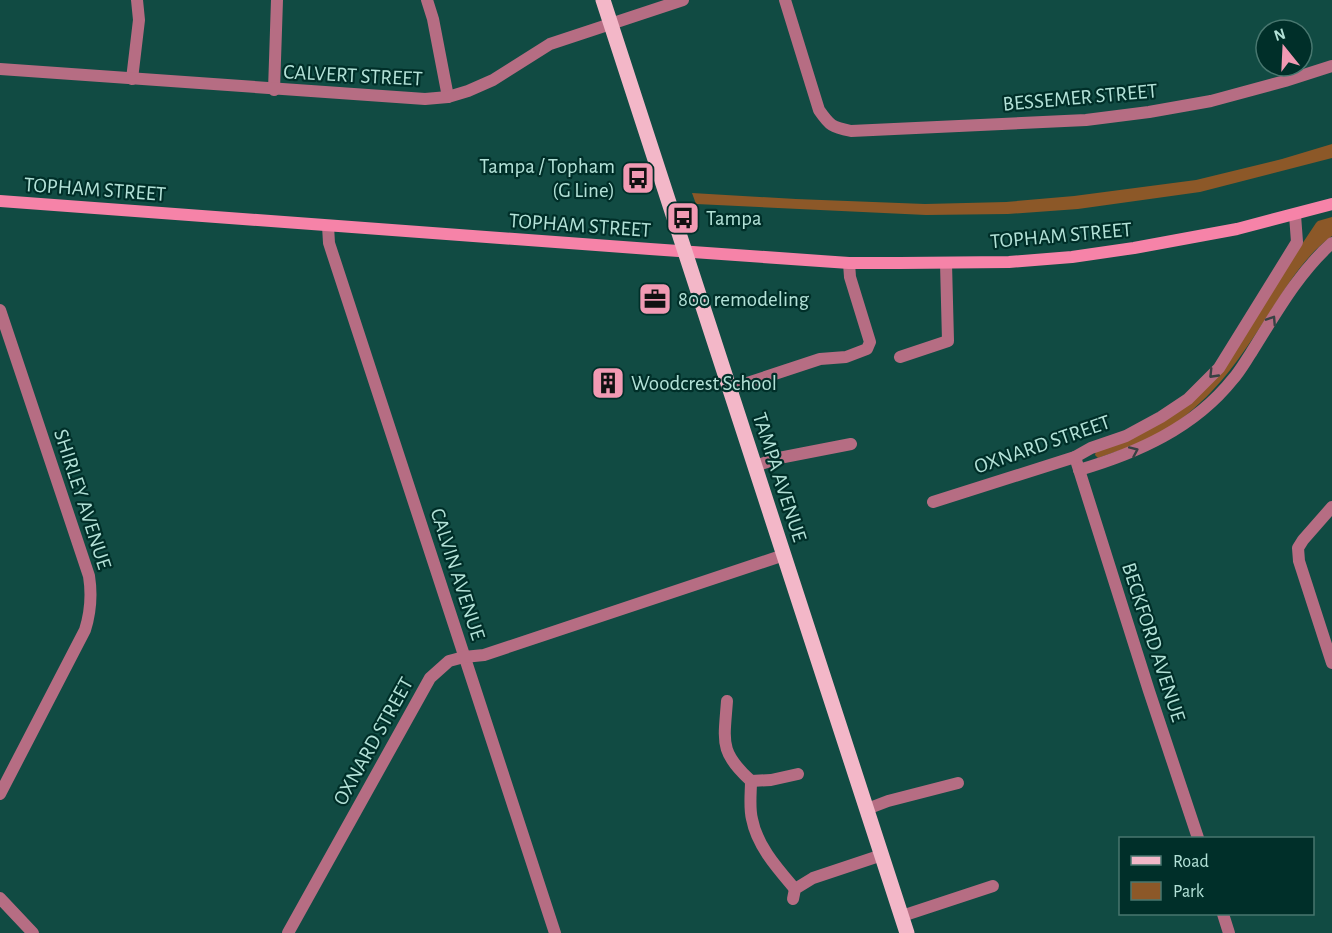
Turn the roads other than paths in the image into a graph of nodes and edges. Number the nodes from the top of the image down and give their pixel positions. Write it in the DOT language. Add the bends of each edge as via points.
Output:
graph roads {
  1 [pos="137,0"];
  2 [pos="277,0"];
  3 [pos="427,0"];
  4 [pos="603,0"];
  5 [pos="683,0"];
  6 [pos="785,0"];
  7 [pos="611,24"];
  8 [pos="1332,66"];
  9 [pos="0,69"];
  10 [pos="132,79"];
  11 [pos="274,90"];
  12 [pos="448,97"];
  13 [pos="0,201"];
  14 [pos="1332,204"];
  15 [pos="1295,215"];
  16 [pos="327,226"];
  17 [pos="1332,243"];
  18 [pos="685,251"];
  19 [pos="849,263"];
  20 [pos="946,263"];
  21 [pos="0,310"];
  22 [pos="900,357"];
  23 [pos="729,388"];
  24 [pos="851,444"];
  25 [pos="1075,457"];
  26 [pos="755,466"];
  27 [pos="1079,470"];
  28 [pos="933,501"];
  29 [pos="1332,507"];
  30 [pos="784,555"];
  31 [pos="464,657"];
  32 [pos="1332,663"];
  33 [pos="727,701"];
  34 [pos="798,774"];
  35 [pos="752,781"];
  36 [pos="958,783"];
  37 [pos="0,794"];
  38 [pos="867,809"];
  39 [pos="1198,837"];
  40 [pos="882,855"];
  41 [pos="993,886"];
  42 [pos="0,898"];
  43 [pos="1223,915"];
  44 [pos="902,916"];
  45 [pos="33,933"];
  46 [pos="288,933"];
  47 [pos="555,933"];
  48 [pos="907,933"];
  49 [pos="1229,933"];
  1 -- 10 [label="street" via="139,20"];
  2 -- 11 [label="street"];
  3 -- 12 [label="street"];
  4 -- 7 [label="main road, TAMPA AVENUE"];
  5 -- 7 [label="street, CALVERT STREET"];
  6 -- 8 [label="street, BESSEMER STREET" via="819,110 828,124 851,131 1086,120 1149,112 1211,101"];
  7 -- 12 [label="street, CALVERT STREET" via="550,44 493,80"];
  7 -- 18 [label="main road, TAMPA AVENUE"];
  9 -- 10 [label="street, CALVERT STREET"];
  10 -- 11 [label="street, CALVERT STREET"];
  11 -- 12 [label="street, CALVERT STREET"];
  13 -- 16 [label="main road, TOPHAM STREET"];
  14 -- 15 [label="main road, TOPHAM STREET"];
  15 -- 20 [label="main road, TOPHAM STREET" via="1237,229 1072,257"];
  15 -- 25 [label="street, OXNARD STREET, one-way" via="1297,242 1219,368 1188,399 1161,417"];
  16 -- 18 [label="main road, TOPHAM STREET"];
  16 -- 31 [label="street, CALVIN AVENUE" via="329,243"];
  27 -- 17 [label="street, OXNARD STREET, one-way" via="1158,440 1213,401 1234,379 1300,278"];
  18 -- 19 [label="main road, TOPHAM STREET"];
  18 -- 23 [label="main road, TAMPA AVENUE"];
  19 -- 20 [label="main road, TOPHAM STREET"];
  19 -- 23 [label="street" via="870,342 867,349 846,357 820,359"];
  20 -- 22 [label="street" via="948,341"];
  21 -- 37 [label="street, SHIRLEY AVENUE" via="89,576 91,600 85,630"];
  23 -- 26 [label="main road, TAMPA AVENUE"];
  24 -- 26 [label="street"];
  25 -- 27 [label="street, BECKFORD AVENUE"];
  25 -- 28 [label="street, OXNARD STREET"];
  26 -- 30 [label="main road, TAMPA AVENUE"];
  27 -- 39 [label="street, BECKFORD AVENUE"];
  29 -- 32 [label="street" via="1298,548"];
  30 -- 31 [label="street, OXNARD STREET" via="484,655"];
  30 -- 38 [label="main road, TAMPA AVENUE"];
  31 -- 46 [label="street, OXNARD STREET" via="449,661 430,678"];
  31 -- 47 [label="street, CALVIN AVENUE"];
  33 -- 35 [label="street" via="724,738 729,757"];
  34 -- 35 [label="street"];
  35 -- 40 [label="street" via="752,819 758,838 794,894 813,878"];
  36 -- 38 [label="street"];
  38 -- 40 [label="main road, TAMPA AVENUE"];
  40 -- 44 [label="main road, TAMPA AVENUE"];
  41 -- 44 [label="street"];
  42 -- 45 [label="street"];
  43 -- 49 [label="street"];
  44 -- 48 [label="main road, TAMPA AVENUE"];
}
